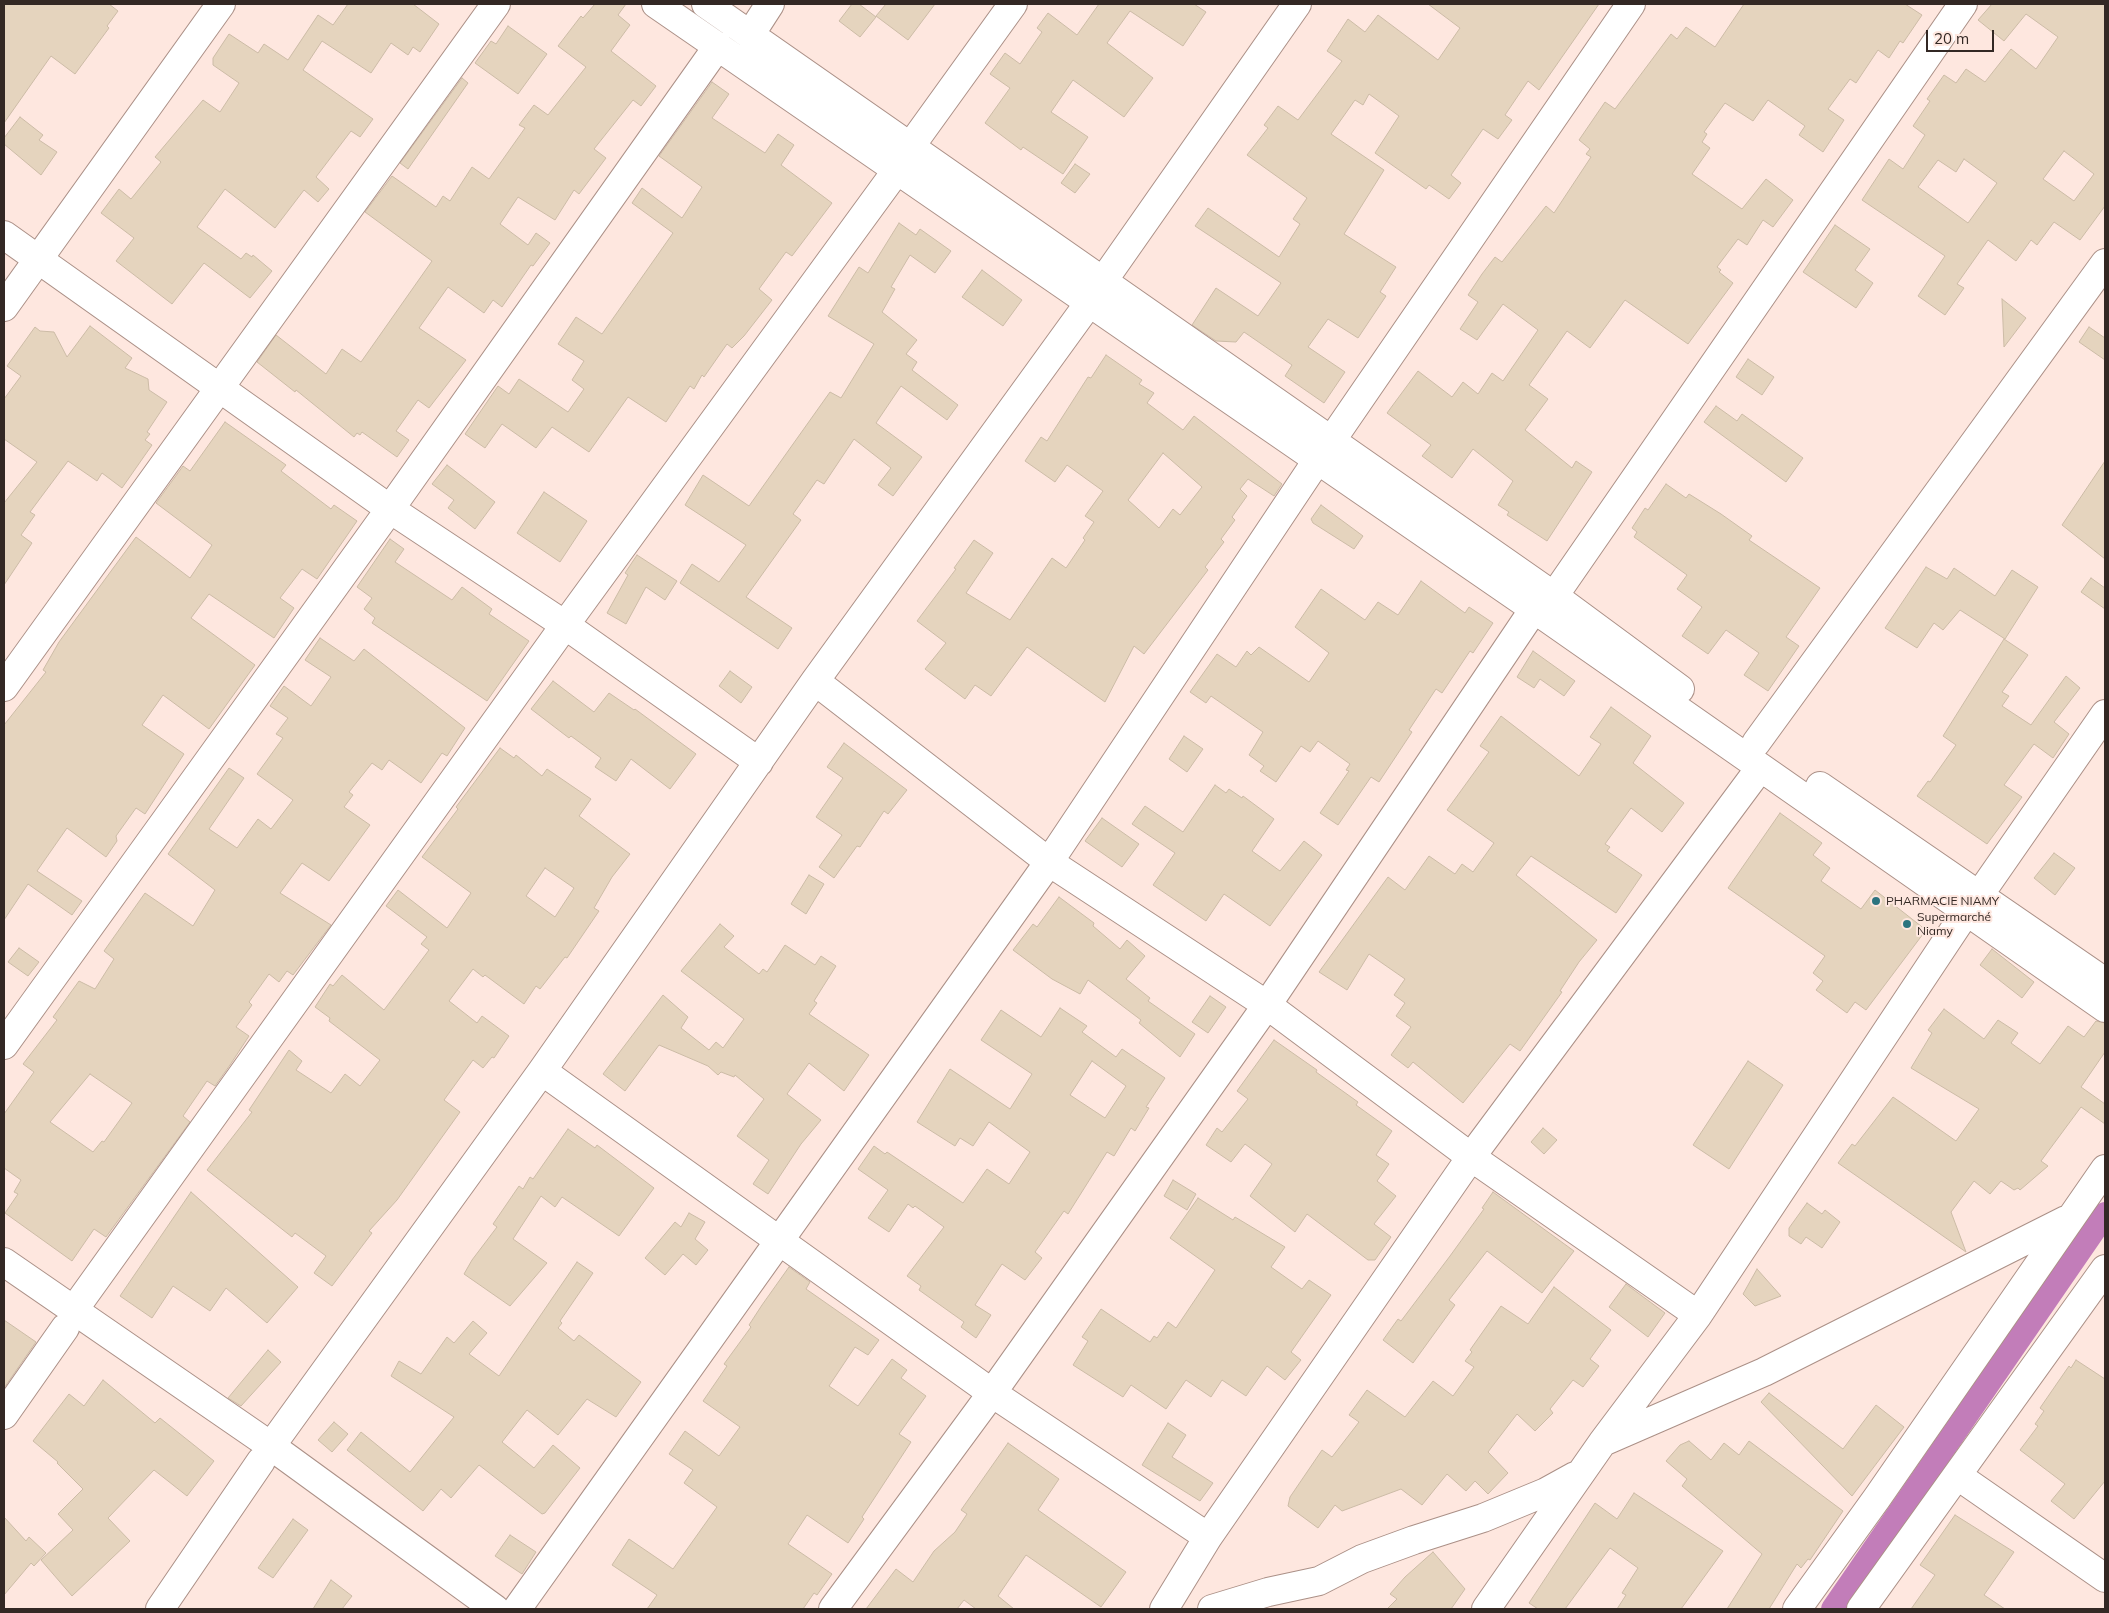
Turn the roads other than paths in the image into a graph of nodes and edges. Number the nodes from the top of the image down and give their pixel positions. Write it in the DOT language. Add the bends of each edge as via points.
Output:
graph roads {
  1 [pos="221,4"];
  2 [pos="496,4"];
  3 [pos="656,4"];
  4 [pos="706,4"];
  5 [pos="770,4"];
  6 [pos="1013,4"];
  7 [pos="1297,4"];
  8 [pos="1631,4"];
  9 [pos="1963,4"];
  10 [pos="750,35"];
  11 [pos="718,46"];
  12 [pos="910,147"];
  13 [pos="897,170"];
  14 [pos="4,235"];
  15 [pos="38,260"];
  16 [pos="2105,263"];
  17 [pos="1096,292"];
  18 [pos="4,306"];
  19 [pos="219,388"];
  20 [pos="1324,450"];
  21 [pos="390,509"];
  22 [pos="1544,603"];
  23 [pos="566,625"];
  24 [pos="815,681"];
  25 [pos="4,687"];
  26 [pos="2105,714"];
  27 [pos="1758,756"];
  28 [pos="759,762"];
  29 [pos="1048,862"];
  30 [pos="1973,903"];
  31 [pos="2105,982"];
  32 [pos="1266,1005"];
  33 [pos="2105,1008"];
  34 [pos="4,1045"];
  35 [pos="542,1071"];
  36 [pos="1472,1157"];
  37 [pos="2105,1170"];
  38 [pos="2070,1218"];
  39 [pos="777,1241"];
  40 [pos="4,1262"];
  41 [pos="4,1286"];
  42 [pos="2100,1286"];
  43 [pos="1698,1315"];
  44 [pos="69,1320"];
  45 [pos="992,1393"];
  46 [pos="4,1415"];
  47 [pos="1602,1443"];
  48 [pos="266,1453"];
  49 [pos="1582,1472"];
  50 [pos="1958,1476"];
  51 [pos="1208,1537"];
  52 [pos="2105,1578"];
  53 [pos="160,1609"];
  54 [pos="471,1609"];
  55 [pos="495,1609"];
  56 [pos="517,1609"];
  57 [pos="833,1609"];
  58 [pos="1164,1609"];
  59 [pos="1212,1609"];
  60 [pos="1486,1609"];
  61 [pos="1796,1609"];
  62 [pos="1861,1609"];
  1 -- 15 [label="street"];
  2 -- 19 [label="street"];
  3 -- 11 [label="street"];
  4 -- 10 [label="street"];
  5 -- 10 [label="street"];
  6 -- 12 [label="street"];
  7 -- 17 [label="street"];
  8 -- 20 [label="street"];
  9 -- 22 [label="street"];
  10 -- 12 [label="street"];
  11 -- 13 [label="street"];
  11 -- 21 [label="street"];
  12 -- 17 [label="street"];
  13 -- 17 [label="street"];
  13 -- 23 [label="street"];
  14 -- 15 [label="street"];
  15 -- 18 [label="street"];
  15 -- 19 [label="street"];
  16 -- 27 [label="street"];
  17 -- 20 [label="street"];
  17 -- 24 [label="street"];
  19 -- 21 [label="street"];
  19 -- 25 [label="street"];
  20 -- 22 [label="street"];
  20 -- 29 [label="street"];
  21 -- 23 [label="street"];
  21 -- 34 [label="street"];
  22 -- 27 [label="street"];
  22 -- 32 [label="street"];
  23 -- 28 [label="street"];
  23 -- 44 [label="street"];
  24 -- 28 [label="street"];
  24 -- 29 [label="street"];
  26 -- 30 [label="street"];
  27 -- 30 [label="street"];
  27 -- 36 [label="street"];
  28 -- 35 [label="street"];
  29 -- 32 [label="street"];
  29 -- 39 [label="street"];
  30 -- 31 [label="street"];
  30 -- 33 [label="street"];
  30 -- 43 [label="street"];
  32 -- 36 [label="street"];
  32 -- 45 [label="street"];
  35 -- 39 [label="street"];
  35 -- 48 [label="street"];
  36 -- 43 [label="street"];
  36 -- 51 [label="street"];
  37 -- 38 [label="street"];
  38 -- 47 [label="street" via="1764,1372"];
  38 -- 61 [label="street" via="1877,1498"];
  39 -- 45 [label="street"];
  39 -- 56 [label="street"];
  40 -- 44 [label="street"];
  41 -- 44 [label="street"];
  42 -- 50 [label="street"];
  43 -- 47 [label="street"];
  44 -- 46 [label="street"];
  44 -- 48 [label="street"];
  45 -- 51 [label="street"];
  45 -- 57 [label="street"];
  47 -- 49 [label="street"];
  48 -- 53 [label="street"];
  48 -- 54 [label="street"];
  48 -- 55 [label="street"];
  49 -- 59 [label="street" via="1537,1496 1362,1559 1319,1581"];
  49 -- 60 [label="street"];
  50 -- 52 [label="street"];
  50 -- 62 [label="street"];
  51 -- 58 [label="street"];
}
